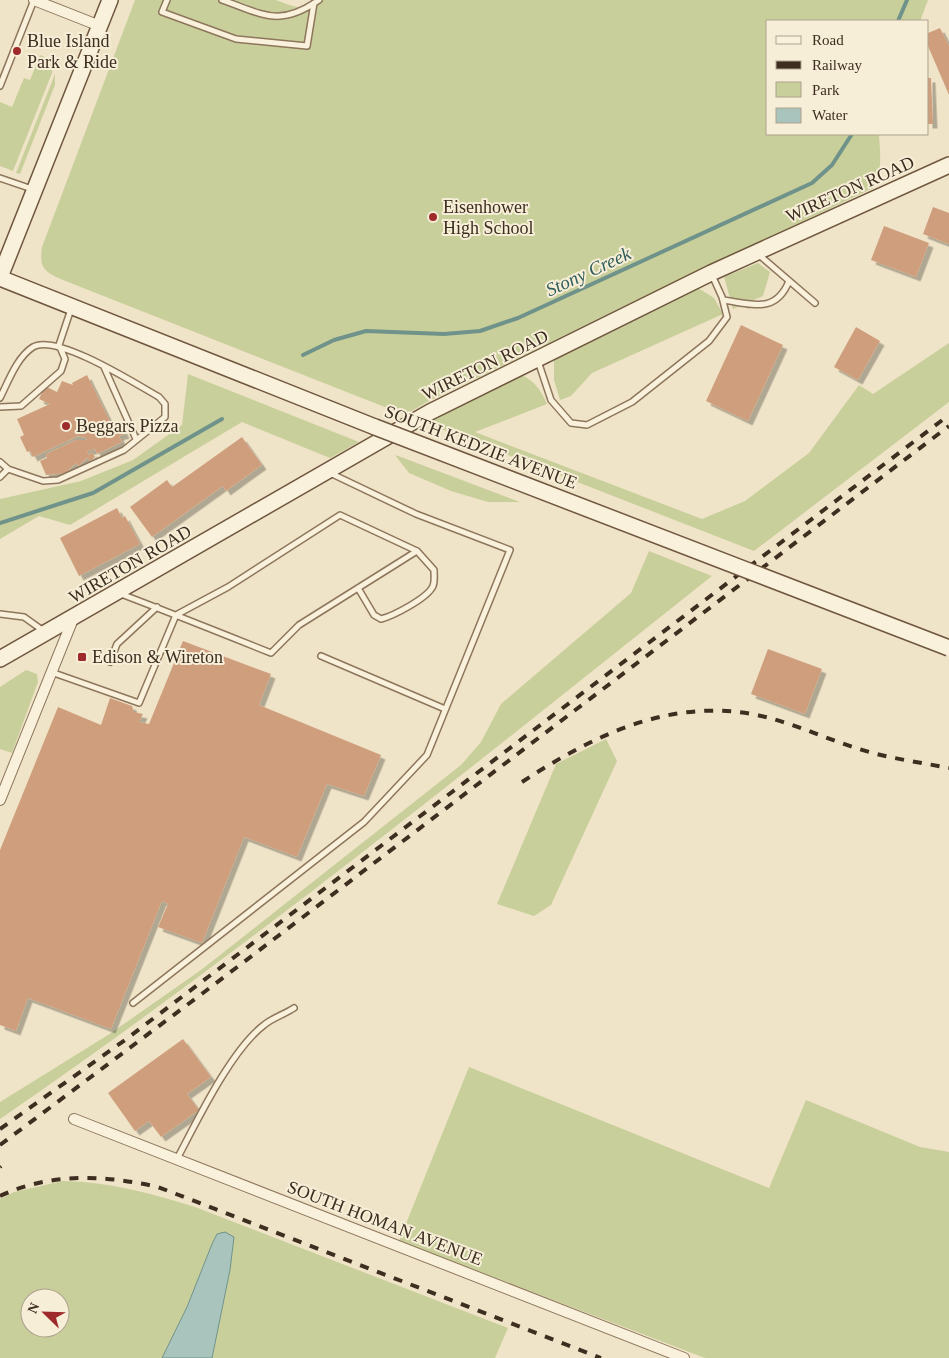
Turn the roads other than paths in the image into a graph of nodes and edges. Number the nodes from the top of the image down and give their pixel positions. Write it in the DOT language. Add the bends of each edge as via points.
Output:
graph roads {
  1 [pos="34,0"];
  2 [pos="110,0"];
  3 [pos="167,0"];
  4 [pos="222,0"];
  5 [pos="316,2"];
  6 [pos="100,26"];
  7 [pos="0,86"];
  8 [pos="949,165"];
  9 [pos="0,178"];
  10 [pos="35,190"];
  11 [pos="756,252"];
  12 [pos="711,272"];
  13 [pos="0,278"];
  14 [pos="789,281"];
  15 [pos="723,300"];
  16 [pos="815,304"];
  17 [pos="72,307"];
  18 [pos="59,345"];
  19 [pos="538,360"];
  20 [pos="103,366"];
  21 [pos="0,398"];
  22 [pos="0,407"];
  23 [pos="136,439"];
  24 [pos="0,462"];
  25 [pos="8,469"];
  26 [pos="327,472"];
  27 [pos="0,477"];
  28 [pos="417,551"];
  29 [pos="358,588"];
  30 [pos="119,592"];
  31 [pos="157,608"];
  32 [pos="0,614"];
  33 [pos="176,615"];
  34 [pos="73,619"];
  35 [pos="47,633"];
  36 [pos="949,648"];
  37 [pos="321,656"];
  38 [pos="0,659"];
  39 [pos="110,662"];
  40 [pos="51,672"];
  41 [pos="445,709"];
  42 [pos="0,800"];
  43 [pos="133,1003"];
  44 [pos="294,1008"];
  45 [pos="74,1119"];
  46 [pos="177,1160"];
  47 [pos="667,1355"];
  48 [pos="684,1358"];
  1 -- 6 [label="street"];
  1 -- 7 [label="lane"];
  2 -- 6 [label="main road"];
  3 -- 5 [label="lane" via="162,12 236,40 307,46"];
  4 -- 5 [label="lane" via="274,18 299,12"];
  6 -- 10 [label="main road"];
  8 -- 11 [label="main road, WIRETON ROAD"];
  9 -- 10 [label="lane"];
  10 -- 13 [label="main road"];
  11 -- 12 [label="main road, WIRETON ROAD"];
  11 -- 14 [label="lane"];
  12 -- 15 [label="lane"];
  12 -- 19 [label="main road, WIRETON ROAD"];
  13 -- 17 [label="main road, SOUTH KEDZIE AVENUE"];
  14 -- 15 [label="lane" via="784,294 774,302 760,305"];
  14 -- 16 [label="lane"];
  15 -- 19 [label="lane" via="727,317 709,342 632,402 587,425 571,423 551,400"];
  17 -- 18 [label="lane"];
  17 -- 36 [label="main road, SOUTH KEDZIE AVENUE, bridge"];
  18 -- 20 [label="lane"];
  18 -- 21 [label="lane" via="47,343 33,347 16,366"];
  18 -- 22 [label="lane" via="64,359 61,371 21,406"];
  19 -- 26 [label="main road, WIRETON ROAD" via="430,412"];
  20 -- 23 [label="lane"];
  20 -- 23 [label="lane" via="159,397 165,404 165,417"];
  23 -- 25 [label="lane" via="124,450 58,480 43,481"];
  24 -- 25 [label="lane"];
  25 -- 27 [label="lane"];
  26 -- 30 [label="main road, WIRETON ROAD"];
  26 -- 41 [label="lane" via="416,514 510,550"];
  28 -- 29 [label="lane"];
  28 -- 29 [label="lane" via="434,570 434,585 395,615 380,619"];
  28 -- 33 [label="lane" via="340,515 228,588"];
  29 -- 33 [label="lane" via="299,625 271,653"];
  30 -- 31 [label="lane"];
  30 -- 34 [label="main road, WIRETON ROAD"];
  31 -- 33 [label="lane"];
  31 -- 39 [label="lane" via="117,644"];
  32 -- 35 [label="lane" via="24,617"];
  33 -- 40 [label="lane" via="139,703"];
  34 -- 35 [label="main road, WIRETON ROAD"];
  34 -- 40 [label="street"];
  35 -- 38 [label="main road, WIRETON ROAD"];
  37 -- 41 [label="lane"];
  40 -- 42 [label="street"];
  41 -- 43 [label="lane" via="427,755 364,822"];
  44 -- 46 [label="lane" via="264,1024 242,1048 207,1103"];
  45 -- 46 [label="street, SOUTH HOMAN AVENUE"];
  46 -- 47 [label="street, SOUTH HOMAN AVENUE"];
  47 -- 48 [label="street, SOUTH HOMAN AVENUE"];
}
